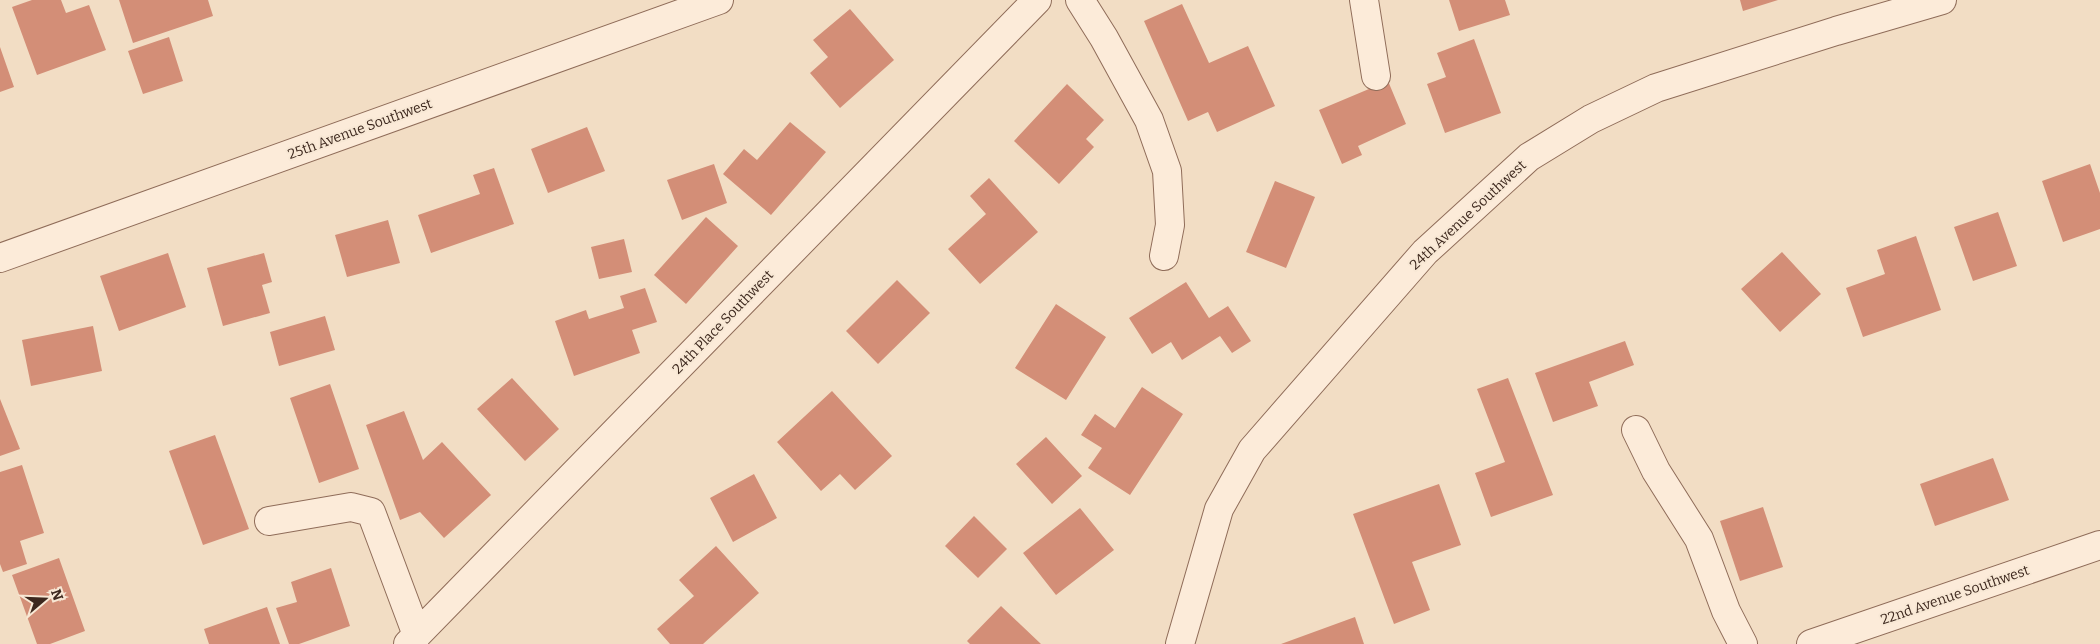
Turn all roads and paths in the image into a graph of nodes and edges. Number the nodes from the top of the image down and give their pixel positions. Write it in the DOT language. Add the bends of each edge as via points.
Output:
graph roads {
  1 [pos="719,0"];
  2 [pos="1037,0"];
  3 [pos="1080,0"];
  4 [pos="1364,0"];
  5 [pos="1942,0"];
  6 [pos="1376,76"];
  7 [pos="1164,256"];
  8 [pos="0,258"];
  9 [pos="1636,430"];
  10 [pos="269,521"];
  11 [pos="2100,545"];
  12 [pos="413,640"];
  13 [pos="1180,644"];
  14 [pos="1743,644"];
  15 [pos="1811,644"];
  1 -- 8 [label="street, 25th Avenue Southwest"];
  2 -- 12 [label="street, 24th Place Southwest"];
  3 -- 7 [label="street" via="1149,120 1167,171 1170,225"];
  4 -- 6 [label="street"];
  5 -- 13 [label="street, 24th Avenue Southwest" via="1656,88 1591,119 1529,157 1425,252 1252,450 1219,509"];
  9 -- 14 [label="street" via="1656,472 1699,539 1726,611"];
  10 -- 12 [label="street" via="351,507 370,512"];
  11 -- 15 [label="street, 22nd Avenue Southwest"];
}
